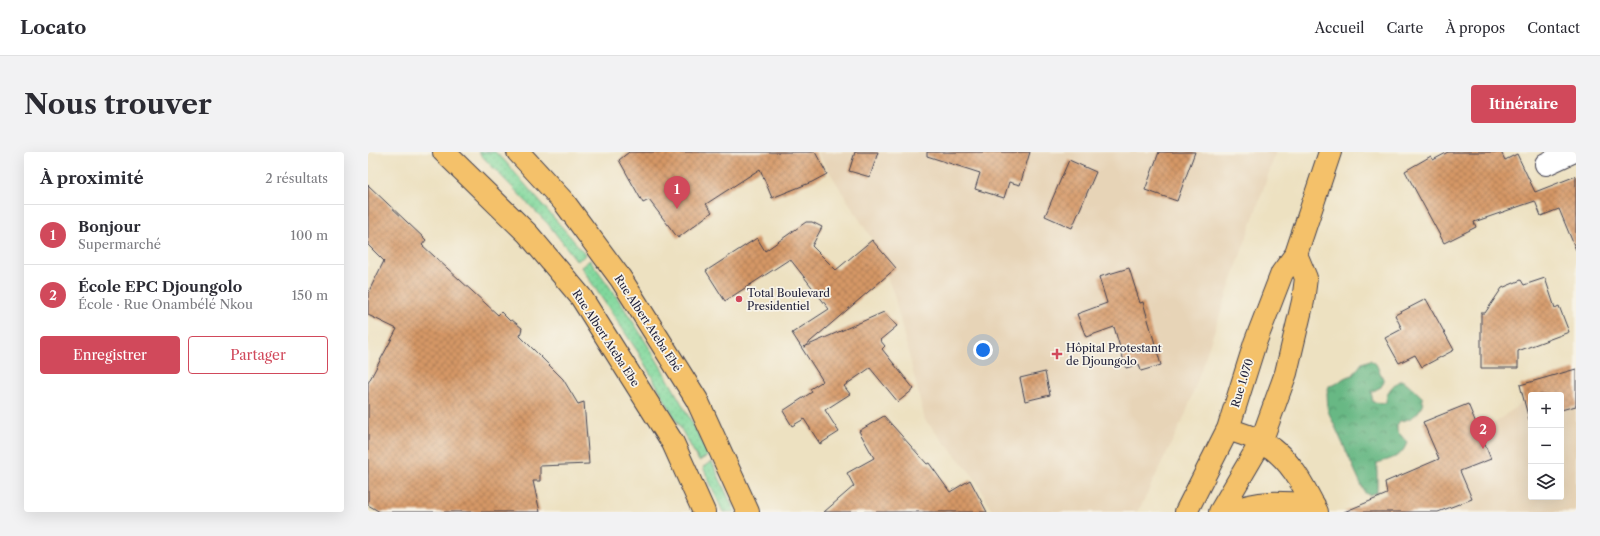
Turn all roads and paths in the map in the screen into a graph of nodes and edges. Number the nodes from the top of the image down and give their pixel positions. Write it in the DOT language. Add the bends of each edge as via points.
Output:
graph roads {
  1 [pos="444,152"];
  2 [pos="518,152"];
  3 [pos="1330,152"];
  4 [pos="1572,152"];
  5 [pos="1546,164"];
  6 [pos="1296,254"];
  7 [pos="1228,429"];
  8 [pos="1261,442"];
  9 [pos="1316,508"];
  10 [pos="704,512"];
  11 [pos="748,512"];
  12 [pos="1186,512"];
  13 [pos="1220,512"];
  14 [pos="1229,512"];
  1 -- 10 [label="main road, Rue Albert Ateba Ebe" via="528,234 581,297 673,443"];
  2 -- 11 [label="main road, Rue Albert Ateba Ebé" via="564,202 621,279 697,400"];
  3 -- 6 [label="main road, Rue 1.070"];
  4 -- 5 [label="street"];
  6 -- 7 [label="main road, Rue 1.070" via="1282,273"];
  6 -- 8 [label="main road" via="1306,278 1303,301 1286,373"];
  7 -- 8 [label="main road"];
  7 -- 12 [label="main road, Rue 1.070"];
  8 -- 9 [label="main road" via="1293,469"];
  8 -- 13 [label="main road"];
  9 -- 14 [label="main road" via="1276,501 1249,504"];
}
